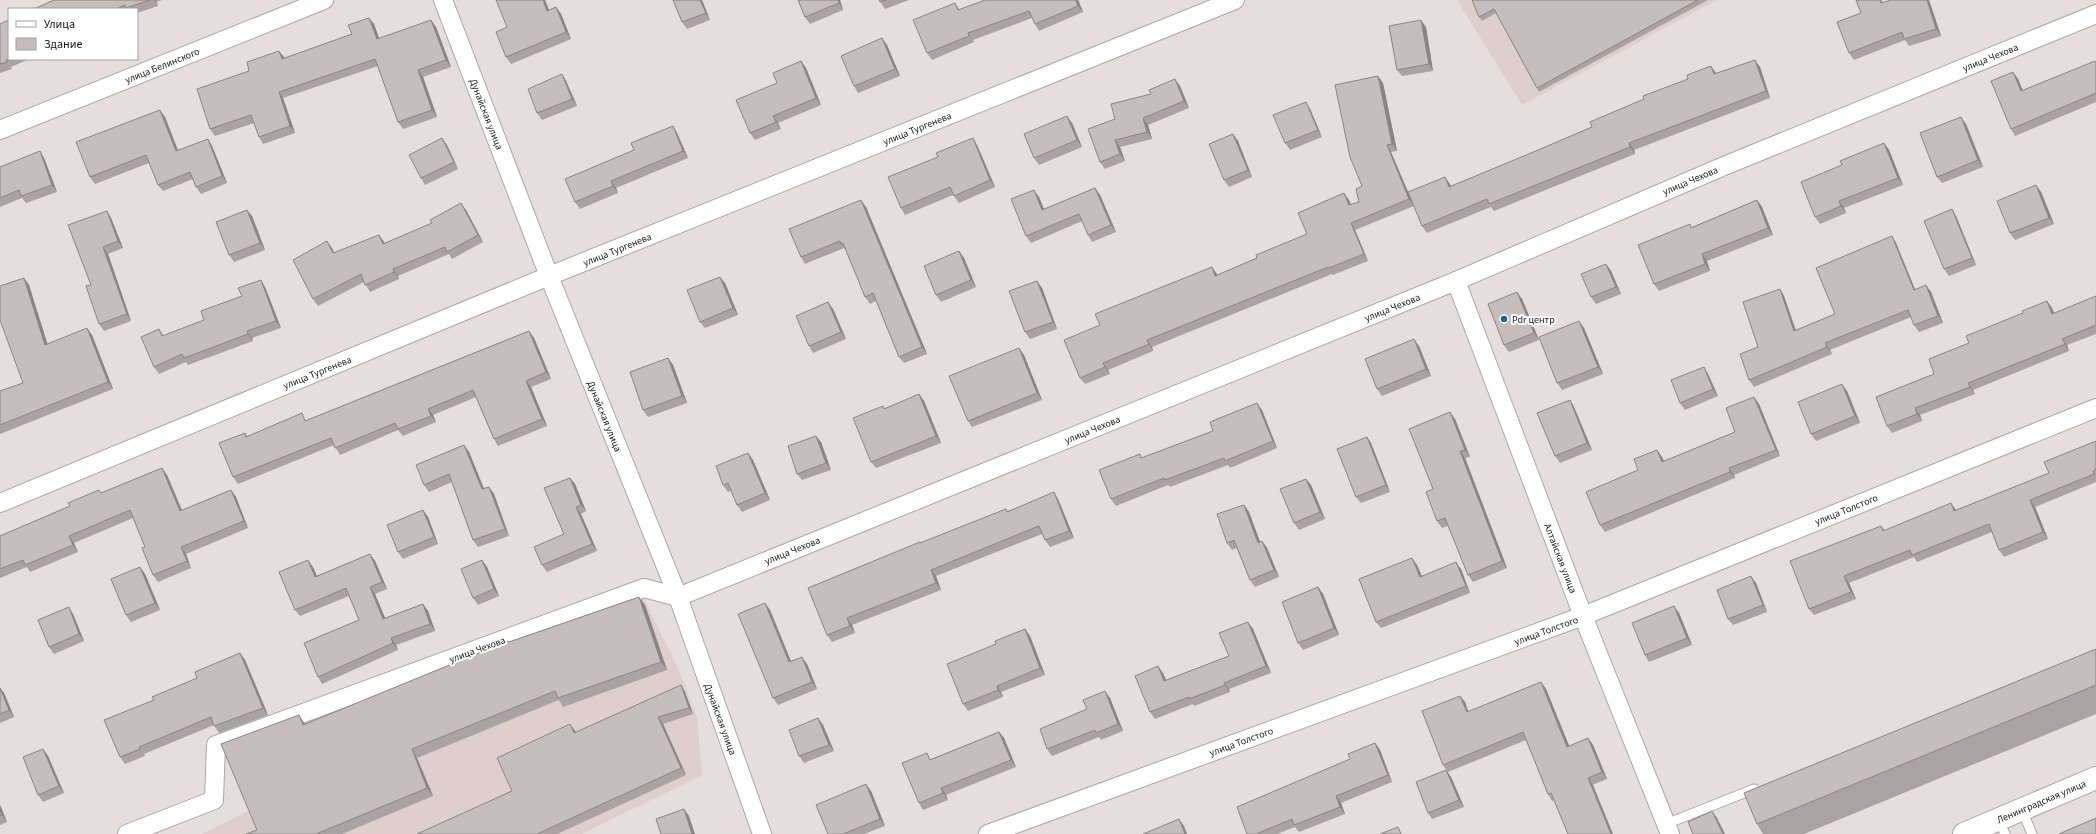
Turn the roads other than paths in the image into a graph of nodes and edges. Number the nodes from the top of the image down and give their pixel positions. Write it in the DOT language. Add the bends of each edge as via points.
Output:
graph roads {
  1 [pos="324,0"];
  2 [pos="444,0"];
  3 [pos="1235,0"];
  4 [pos="2096,14"];
  5 [pos="0,130"];
  6 [pos="550,276"];
  7 [pos="1456,281"];
  8 [pos="2096,408"];
  9 [pos="0,503"];
  10 [pos="678,597"];
  11 [pos="1583,616"];
  12 [pos="2096,778"];
  13 [pos="1762,786"];
  14 [pos="2022,810"];
  15 [pos="2002,827"];
  16 [pos="1668,829"];
  17 [pos="127,834"];
  18 [pos="762,834"];
  19 [pos="988,834"];
  20 [pos="1964,834"];
  21 [pos="2032,834"];
  1 -- 5 [label="street, улица Белинского"];
  2 -- 6 [label="street, Дунайская улица"];
  3 -- 6 [label="street, улица Тургенева"];
  4 -- 7 [label="street, улица Чехова" via="1724,166"];
  6 -- 9 [label="street, улица Тургенева"];
  6 -- 10 [label="street, Дунайская улица"];
  7 -- 10 [label="street, улица Чехова"];
  7 -- 11 [label="street, Алтайская улица"];
  8 -- 11 [label="street, улица Толстого"];
  10 -- 17 [label="street, улица Чехова" via="644,588 216,745 214,800"];
  10 -- 18 [label="street, Дунайская улица"];
  11 -- 16 [label="street, Алтайская улица"];
  11 -- 19 [label="street, улица Толстого"];
  12 -- 14 [label="street, Ленинградская улица"];
  13 -- 16 [label="lane"];
  14 -- 15 [label="street, Ленинградская улица"];
  14 -- 21 [label="lane"];
  15 -- 20 [label="street, Ленинградская улица"];
}
